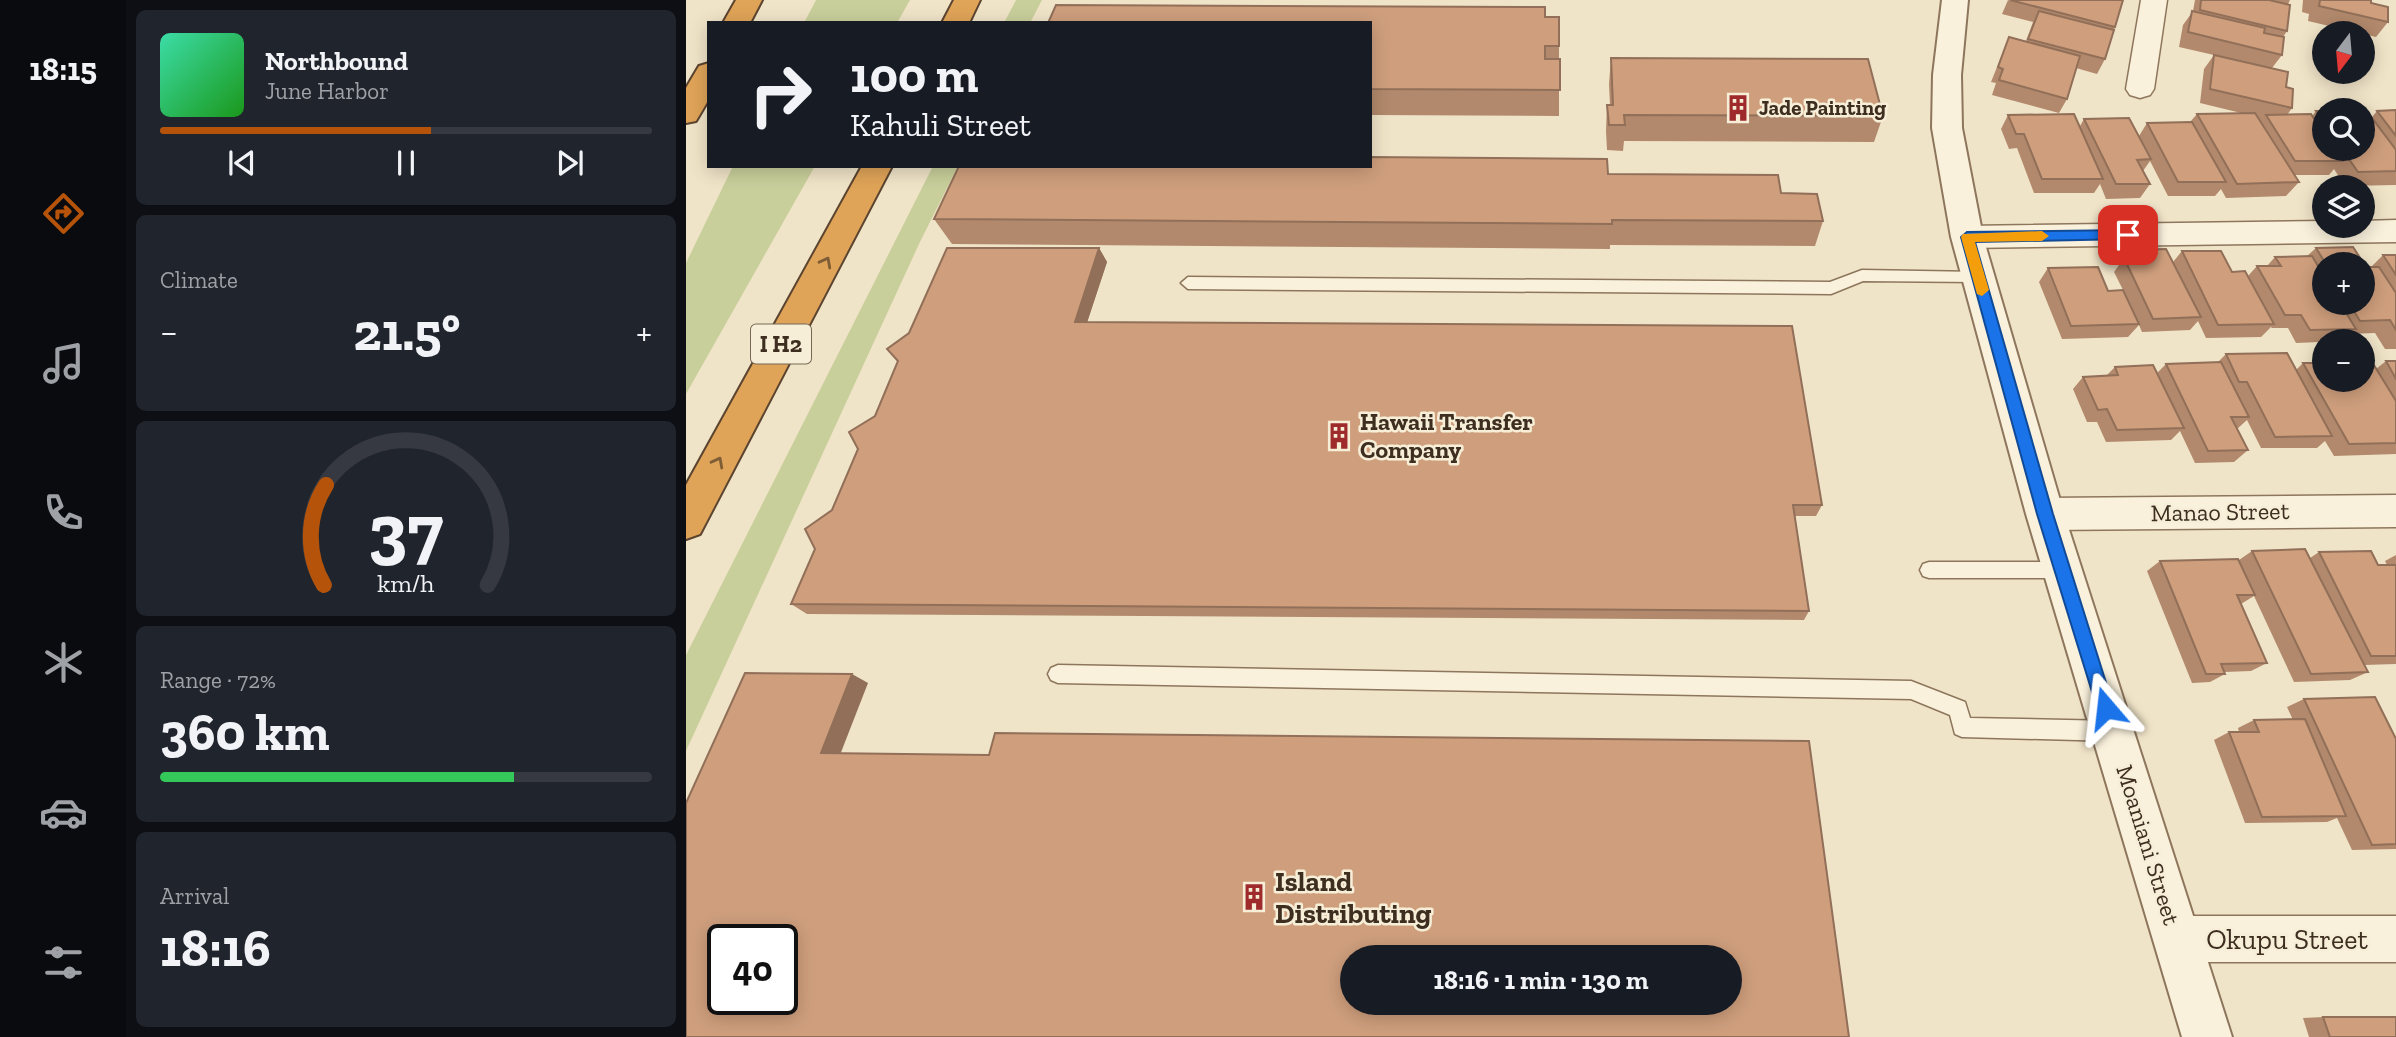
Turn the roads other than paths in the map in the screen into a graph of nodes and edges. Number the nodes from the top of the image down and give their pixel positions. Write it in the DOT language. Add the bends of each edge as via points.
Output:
graph roads {
  1 [pos="749,0"];
  2 [pos="967,0"];
  3 [pos="1955,0"];
  4 [pos="2154,0"];
  5 [pos="737,21"];
  6 [pos="955,21"];
  7 [pos="707,76"];
  8 [pos="2140,89"];
  9 [pos="686,114"];
  10 [pos="876,168"];
  11 [pos="2396,231"];
  12 [pos="1967,237"];
  13 [pos="1978,277"];
  14 [pos="1188,283"];
  15 [pos="2396,510"];
  16 [pos="2045,514"];
  17 [pos="686,523"];
  18 [pos="1929,570"];
  19 [pos="2062,570"];
  20 [pos="1058,674"];
  21 [pos="2113,732"];
  22 [pos="2177,939"];
  23 [pos="2396,939"];
  24 [pos="2207,1037"];
  1 -- 5 [label="highway"];
  2 -- 6 [label="highway"];
  3 -- 12 [label="street, Moaniani Street" via="1947,128"];
  4 -- 8 [label="street"];
  7 -- 9 [label="highway"];
  17 -- 10 [label="highway, I H2, one-way"];
  11 -- 12 [label="street"];
  12 -- 13 [label="street, Moaniani Street"];
  13 -- 14 [label="lane" via="1862,275 1831,288"];
  13 -- 16 [label="street, Moaniani Street"];
  15 -- 16 [label="street, Manao Street"];
  16 -- 19 [label="street, Moaniani Street"];
  18 -- 19 [label="lane"];
  19 -- 21 [label="street, Moaniani Street"];
  20 -- 21 [label="lane" via="1911,690 1958,709 1962,727"];
  21 -- 22 [label="street, Moaniani Street"];
  22 -- 23 [label="street, Okupu Street"];
  22 -- 24 [label="street, Moaniani Street"];
}
